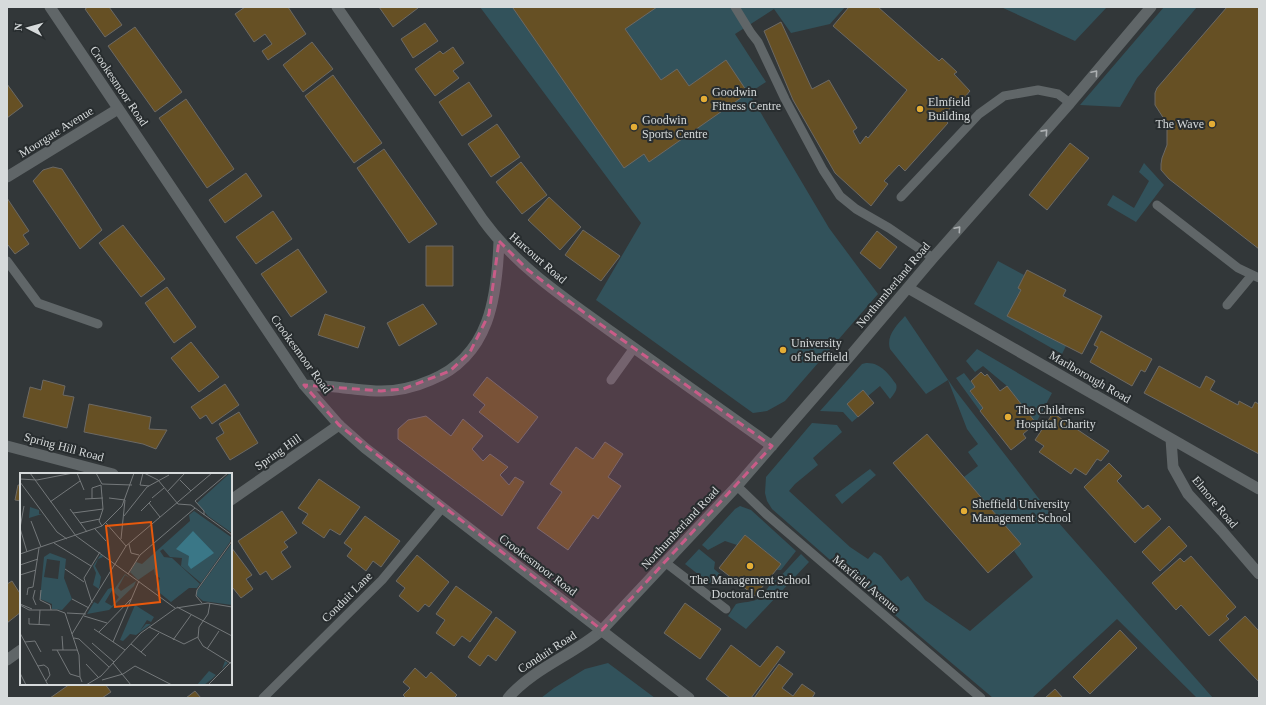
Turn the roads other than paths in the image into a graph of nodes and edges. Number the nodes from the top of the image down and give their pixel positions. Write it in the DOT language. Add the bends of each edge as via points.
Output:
graph roads {
  1 [pos="50,7"];
  2 [pos="337,7"];
  3 [pos="735,7"];
  4 [pos="1151,7"];
  5 [pos="1070,103"];
  6 [pos="118,108"];
  7 [pos="9,173"];
  8 [pos="901,197"];
  9 [pos="1157,205"];
  10 [pos="499,241"];
  11 [pos="932,258"];
  12 [pos="7,261"];
  13 [pos="1256,276"];
  14 [pos="908,288"];
  15 [pos="1227,305"];
  16 [pos="98,324"];
  17 [pos="634,348"];
  18 [pos="611,380"];
  19 [pos="304,385"];
  20 [pos="339,425"];
  21 [pos="1171,439"];
  22 [pos="7,446"];
  23 [pos="772,446"];
  24 [pos="109,473"];
  25 [pos="737,486"];
  26 [pos="1259,489"];
  27 [pos="232,499"];
  28 [pos="442,508"];
  29 [pos="666,563"];
  30 [pos="1259,574"];
  31 [pos="726,609"];
  32 [pos="602,630"];
  33 [pos="20,651"];
  34 [pos="7,660"];
  35 [pos="263,698"];
  36 [pos="508,698"];
  37 [pos="689,698"];
  38 [pos="981,698"];
  1 -- 6 [label="street, Crookesmoor Road"];
  2 -- 10 [label="street, Harcourt Road"];
  3 -- 11 [label="lane" via="758,42 785,99 840,196"];
  5 -- 4 [label="street, Northumberland Road, one-way"];
  5 -- 8 [label="lane" via="1058,94 1038,90 1004,96 980,114"];
  11 -- 5 [label="street, Northumberland Road, one-way"];
  6 -- 7 [label="street, Moorgate Avenue"];
  6 -- 19 [label="street, Crookesmoor Road"];
  9 -- 13 [label="lane" via="1238,268"];
  10 -- 17 [label="street, Harcourt Road" via="536,276"];
  10 -- 19 [label="street" via="494,299 489,314 470,352 450,371 427,382 403,389 381,391"];
  11 -- 14 [label="street, Northumberland Road"];
  12 -- 16 [label="lane" via="38,303"];
  13 -- 15 [label="lane"];
  14 -- 21 [label="street, Marlborough Road"];
  14 -- 23 [label="street, Northumberland Road"];
  17 -- 18 [label="lane"];
  17 -- 23 [label="street, Harcourt Road"];
  19 -- 20 [label="street, Crookesmoor Road"];
  20 -- 27 [label="street, Spring Hill"];
  20 -- 28 [label="street, Crookesmoor Road"];
  21 -- 26 [label="street, Marlborough Road"];
  21 -- 30 [label="street, Elmore Road" via="1173,467 1188,494"];
  22 -- 24 [label="street, Spring Hill Road"];
  23 -- 25 [label="street, Northumberland Road"];
  25 -- 29 [label="street, Northumberland Road"];
  25 -- 38 [label="lane, Maxfield Avenue" via="766,514"];
  28 -- 32 [label="street, Crookesmoor Road"];
  28 -- 35 [label="lane, Conduit Lane" via="382,580"];
  29 -- 31 [label="lane"];
  29 -- 32 [label="street, Northumberland Road"];
  32 -- 36 [label="street, Conduit Road" via="592,640 536,673"];
  32 -- 37 [label="street, Crookesmoor Road"];
  33 -- 34 [label="street"];
}
